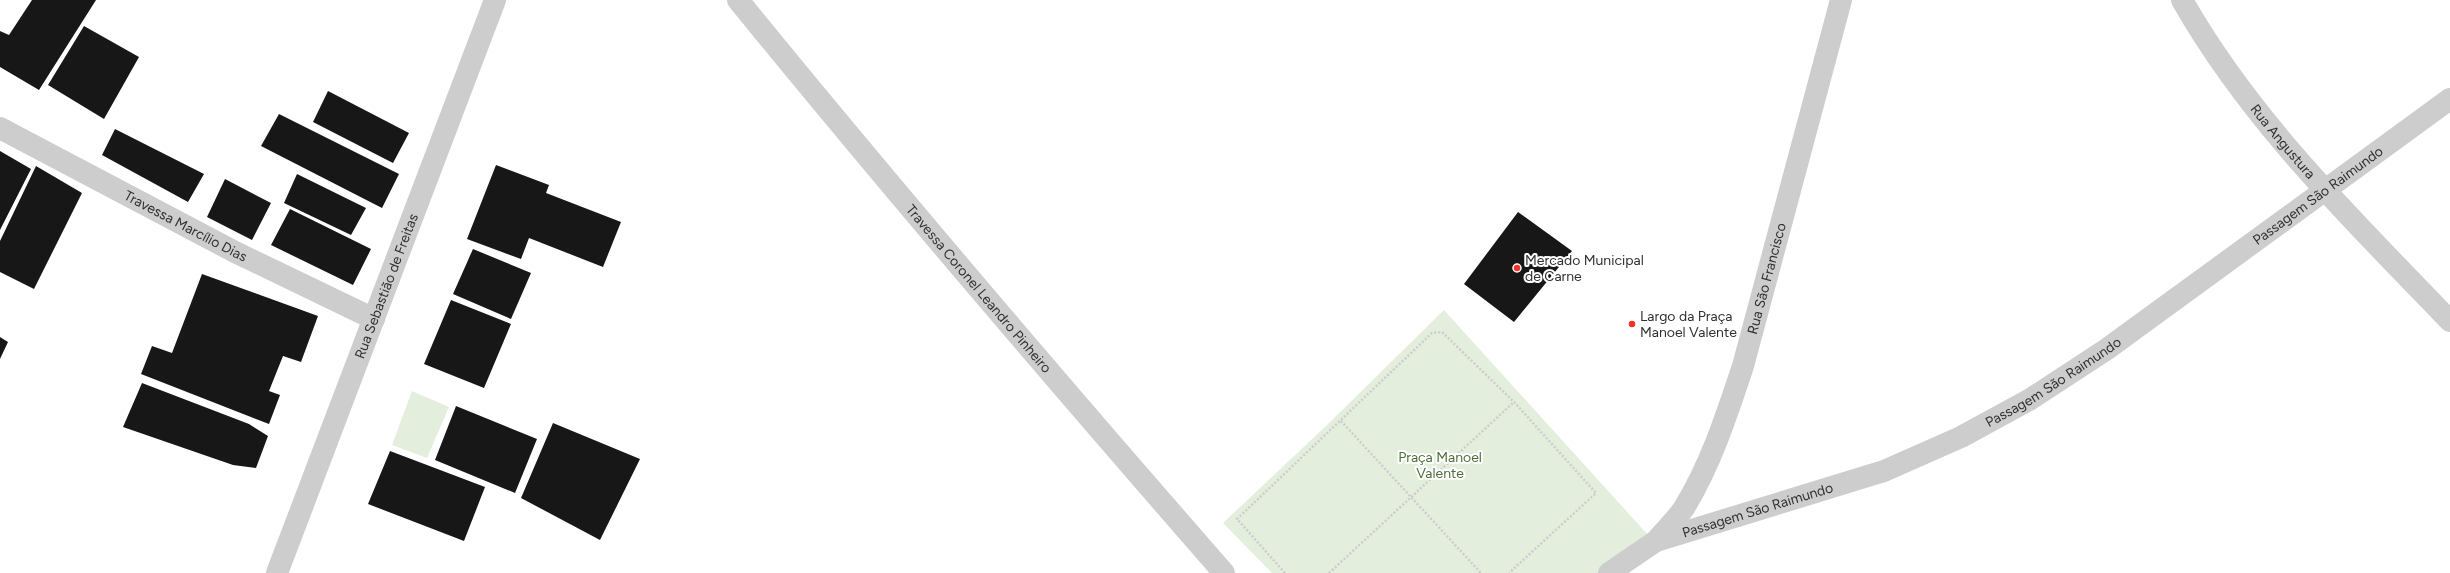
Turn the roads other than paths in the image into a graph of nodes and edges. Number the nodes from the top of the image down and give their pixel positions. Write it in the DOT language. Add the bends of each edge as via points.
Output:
graph roads {
  1 [pos="495,0"];
  2 [pos="738,0"];
  3 [pos="1841,0"];
  4 [pos="2182,0"];
  5 [pos="2450,99"];
  6 [pos="0,128"];
  7 [pos="2325,192"];
  8 [pos="374,319"];
  9 [pos="2450,321"];
  10 [pos="1656,541"];
  11 [pos="277,573"];
  12 [pos="1224,573"];
  13 [pos="1609,573"];
  1 -- 8 [label="street, Rua Sebastião de Freitas"];
  2 -- 12 [label="street, Travessa Coronel Leandro Pinheiro" via="1040,362"];
  3 -- 10 [label="street, Rua São Francisco" via="1743,366 1704,469 1683,509"];
  4 -- 7 [label="street, Rua Angustura" via="2242,92 2283,146"];
  5 -- 7 [label="street, Passagem São Raimundo"];
  6 -- 8 [label="street, Travessa Marcílio Dias" via="235,252"];
  7 -- 9 [label="street, Rua Angustura"];
  7 -- 10 [label="street, Passagem São Raimundo" via="2107,349 2029,400 1961,437 1884,471"];
  8 -- 11 [label="street, Rua Sebastião de Freitas"];
  10 -- 13 [label="street, Passagem São Raimundo"];
}
